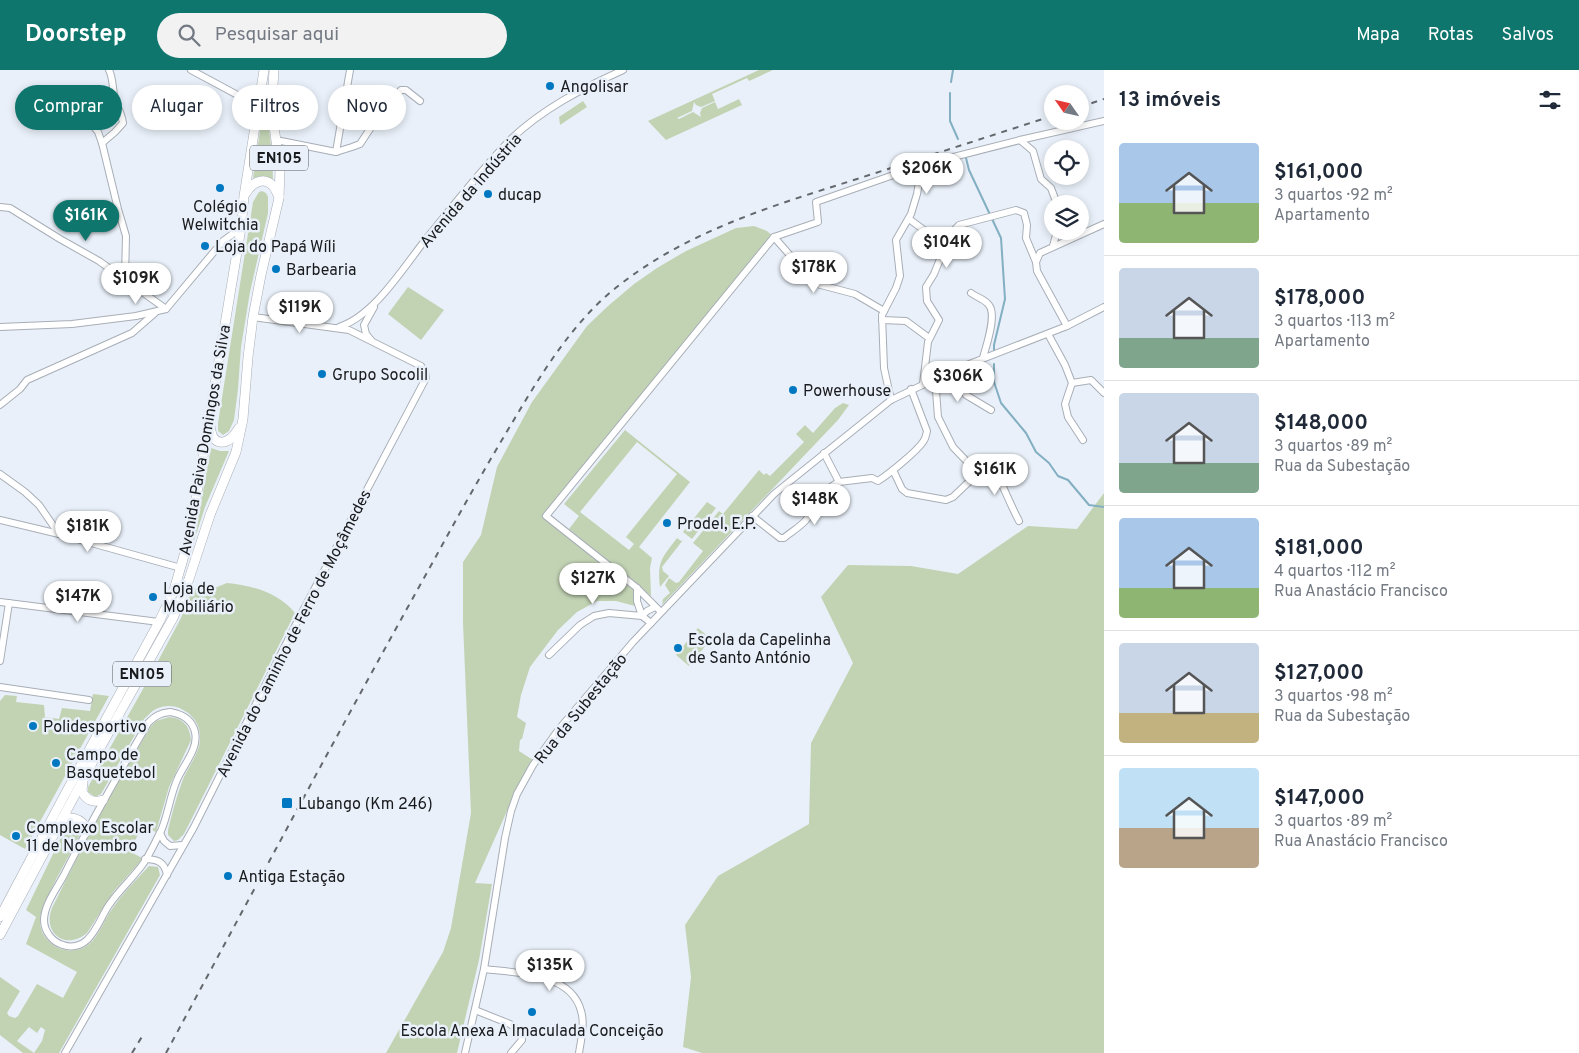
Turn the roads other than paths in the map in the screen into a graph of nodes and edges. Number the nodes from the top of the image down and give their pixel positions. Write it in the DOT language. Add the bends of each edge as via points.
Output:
graph roads {
  1 [pos="109,70"];
  2 [pos="191,70"];
  3 [pos="264,70"];
  4 [pos="274,70"];
  5 [pos="350,70"];
  6 [pos="623,70"];
  7 [pos="614,72"];
  8 [pos="262,85"];
  9 [pos="232,92"];
  10 [pos="420,101"];
  11 [pos="1104,121"];
  12 [pos="96,130"];
  13 [pos="254,130"];
  14 [pos="276,140"];
  15 [pos="1020,140"];
  16 [pos="102,143"];
  17 [pos="336,152"];
  18 [pos="922,165"];
  19 [pos="1054,195"];
  20 [pos="244,196"];
  21 [pos="279,198"];
  22 [pos="0,207"];
  23 [pos="909,219"];
  24 [pos="1104,224"];
  25 [pos="241,228"];
  26 [pos="774,237"];
  27 [pos="1055,240"];
  28 [pos="947,242"];
  29 [pos="1053,246"];
  30 [pos="1036,262"];
  31 [pos="125,279"];
  32 [pos="971,293"];
  33 [pos="382,295"];
  34 [pos="1104,307"];
  35 [pos="166,309"];
  36 [pos="884,310"];
  37 [pos="156,312"];
  38 [pos="253,317"];
  39 [pos="882,320"];
  40 [pos="1067,326"];
  41 [pos="0,327"];
  42 [pos="335,328"];
  43 [pos="1048,334"];
  44 [pos="929,338"];
  45 [pos="371,340"];
  46 [pos="983,358"];
  47 [pos="954,370"];
  48 [pos="934,378"];
  49 [pos="1072,383"];
  50 [pos="923,384"];
  51 [pos="911,389"];
  52 [pos="1104,393"];
  53 [pos="891,400"];
  54 [pos="0,405"];
  55 [pos="991,410"];
  56 [pos="210,415"];
  57 [pos="243,419"];
  58 [pos="1083,440"];
  59 [pos="824,453"];
  60 [pos="973,468"];
  61 [pos="893,470"];
  62 [pos="0,474"];
  63 [pos="839,482"];
  64 [pos="752,516"];
  65 [pos="0,520"];
  66 [pos="1019,521"];
  67 [pos="59,534"];
  68 [pos="180,568"];
  69 [pos="637,588"];
  70 [pos="0,602"];
  71 [pos="9,604"];
  72 [pos="654,607"];
  73 [pos="661,612"];
  74 [pos="642,616"];
  75 [pos="159,622"];
  76 [pos="651,623"];
  77 [pos="549,654"];
  78 [pos="0,661"];
  79 [pos="0,687"];
  80 [pos="89,700"];
  81 [pos="84,778"];
  82 [pos="103,800"];
  83 [pos="62,820"];
  84 [pos="160,832"];
  85 [pos="85,833"];
  86 [pos="184,845"];
  87 [pos="146,859"];
  88 [pos="167,875"];
  89 [pos="0,917"];
  90 [pos="0,935"];
  91 [pos="484,969"];
  92 [pos="475,1010"];
  93 [pos="65,1053"];
  94 [pos="465,1053"];
  95 [pos="511,1053"];
  96 [pos="579,1053"];
  1 -- 16 [label="street" via="123,123"];
  2 -- 9 [label="street"];
  3 -- 8 [label="main road, Avenida Paiva Domingos da Silva / EN105"];
  4 -- 14 [label="main road, Avenida Paiva Domingos da Silva / EN105" via="272,101"];
  5 -- 17 [label="street"];
  6 -- 7 [label="street, Avenida da Indústria"];
  7 -- 33 [label="street, Avenida da Indústria" via="548,110 511,140 445,215"];
  10 -- 17 [label="street" via="406,90 401,90 383,109 360,144"];
  11 -- 15 [label="street"];
  12 -- 16 [label="street"];
  13 -- 20 [label="main road, Avenida Paiva Domingos da Silva / EN105"];
  14 -- 17 [label="street"];
  14 -- 21 [label="main road, Avenida Paiva Domingos da Silva / EN105"];
  15 -- 18 [label="street"];
  15 -- 19 [label="street" via="1033,151 1041,179"];
  16 -- 31 [label="street" via="126,236"];
  18 -- 23 [label="street"];
  18 -- 26 [label="street" via="816,202 818,222"];
  20 -- 21 [label="main road" via="250,186 260,181 273,186"];
  20 -- 25 [label="main road, Avenida Paiva Domingos da Silva / EN105"];
  21 -- 38 [label="main road, Avenida Paiva Domingos da Silva / EN105"];
  22 -- 31 [label="street" via="10,208"];
  23 -- 28 [label="street"];
  23 -- 36 [label="street" via="896,240 900,276"];
  24 -- 29 [label="street"];
  25 -- 35 [label="street" via="223,241"];
  25 -- 56 [label="main road, Avenida Paiva Domingos da Silva / EN105"];
  26 -- 36 [label="street" via="817,284 855,294"];
  26 -- 69 [label="street" via="546,516"];
  27 -- 29 [label="street"];
  28 -- 30 [label="street" via="959,225 1020,210 1024,213 1026,238"];
  28 -- 44 [label="street" via="926,287 927,301 939,320"];
  29 -- 30 [label="street" via="1040,252"];
  30 -- 40 [label="street" via="1037,272"];
  31 -- 35 [label="street"];
  32 -- 46 [label="street" via="989,304 993,313"];
  33 -- 42 [label="street, Avenida da Indústria" via="360,317"];
  33 -- 45 [label="street, Avenida da Indústria" via="364,325"];
  34 -- 40 [label="street, Rua da Subestação"];
  35 -- 37 [label="street"];
  36 -- 39 [label="street"];
  37 -- 41 [label="street" via="72,324"];
  37 -- 54 [label="street" via="132,333 27,380"];
  38 -- 42 [label="street, Avenida do Caminho de Ferro de Moçâmedes"];
  38 -- 57 [label="main road, Avenida Paiva Domingos da Silva / EN105"];
  39 -- 44 [label="street" via="906,321"];
  39 -- 53 [label="street" via="884,368"];
  40 -- 43 [label="street, Rua da Subestação"];
  42 -- 45 [label="street, Avenida do Caminho de Ferro de Moçâmedes" via="349,330"];
  43 -- 46 [label="street, Rua da Subestação"];
  43 -- 49 [label="street"];
  44 -- 50 [label="street"];
  45 -- 86 [label="street, Avenida do Caminho de Ferro de Moçâmedes" via="421,366 426,371 426,378 323,571"];
  46 -- 47 [label="street, Rua da Subestação"];
  47 -- 48 [label="street, Rua da Subestação"];
  47 -- 55 [label="street" via="966,395"];
  48 -- 50 [label="street, Rua da Subestação"];
  48 -- 60 [label="street" via="938,417 953,447"];
  49 -- 52 [label="street" via="1092,380"];
  49 -- 58 [label="street" via="1066,411"];
  50 -- 51 [label="street, Rua da Subestação"];
  51 -- 53 [label="street, Rua da Subestação"];
  51 -- 61 [label="street" via="927,431 926,438"];
  53 -- 59 [label="street, Rua da Subestação"];
  56 -- 57 [label="main road" via="213,438 222,443 234,437"];
  56 -- 68 [label="main road, Avenida Paiva Domingos da Silva / EN105" via="190,535"];
  57 -- 81 [label="main road, Avenida Paiva Domingos da Silva / EN105" via="233,462 172,618"];
  59 -- 63 [label="street"];
  59 -- 64 [label="street, Rua da Subestação" via="790,479"];
  60 -- 61 [label="street" via="976,476 946,500 908,493 902,489"];
  60 -- 66 [label="street" via="990,460"];
  61 -- 63 [label="street" via="878,481 872,478"];
  62 -- 67 [label="street" via="39,505"];
  63 -- 64 [label="street" via="825,492 804,522 784,538"];
  64 -- 73 [label="street, Rua da Subestação"];
  65 -- 67 [label="street"];
  67 -- 68 [label="street"];
  68 -- 75 [label="main road, Avenida Paiva Domingos da Silva / EN105"];
  69 -- 72 [label="street"];
  69 -- 74 [label="street"];
  70 -- 71 [label="street"];
  71 -- 75 [label="street"];
  71 -- 78 [label="street"];
  72 -- 73 [label="street"];
  72 -- 74 [label="street"];
  73 -- 76 [label="street, Rua da Subestação"];
  74 -- 76 [label="street"];
  74 -- 77 [label="street" via="609,613 594,616"];
  75 -- 89 [label="main road, Avenida Paiva Domingos da Silva / EN105"];
  76 -- 91 [label="street, Rua da Subestação" via="559,729 517,794 505,838"];
  79 -- 80 [label="street"];
  81 -- 82 [label="main road" via="84,795 93,801"];
  81 -- 83 [label="main road, Avenida Paiva Domingos da Silva / EN105"];
  82 -- 84 [label="street" via="148,723 162,713 179,713 192,724 195,741 176,780"];
  82 -- 85 [label="street"];
  83 -- 85 [label="main road" via="77,819 86,827"];
  83 -- 90 [label="main road, Avenida Paiva Domingos da Silva / EN105"];
  84 -- 86 [label="street" via="170,846"];
  84 -- 87 [label="street"];
  85 -- 87 [label="street" via="45,912 45,929 63,946 87,940 109,905"];
  86 -- 88 [label="street, Avenida do Caminho de Ferro de Moçâmedes"];
  87 -- 88 [label="street" via="159,861"];
  88 -- 93 [label="street, Avenida do Caminho de Ferro de Moçâmedes"];
  91 -- 92 [label="street, Rua da Subestação"];
  91 -- 96 [label="street" via="545,978 566,988 581,1011 583,1032"];
  92 -- 94 [label="street, Rua da Subestação"];
  92 -- 95 [label="street" via="522,1032 522,1040"];
}
